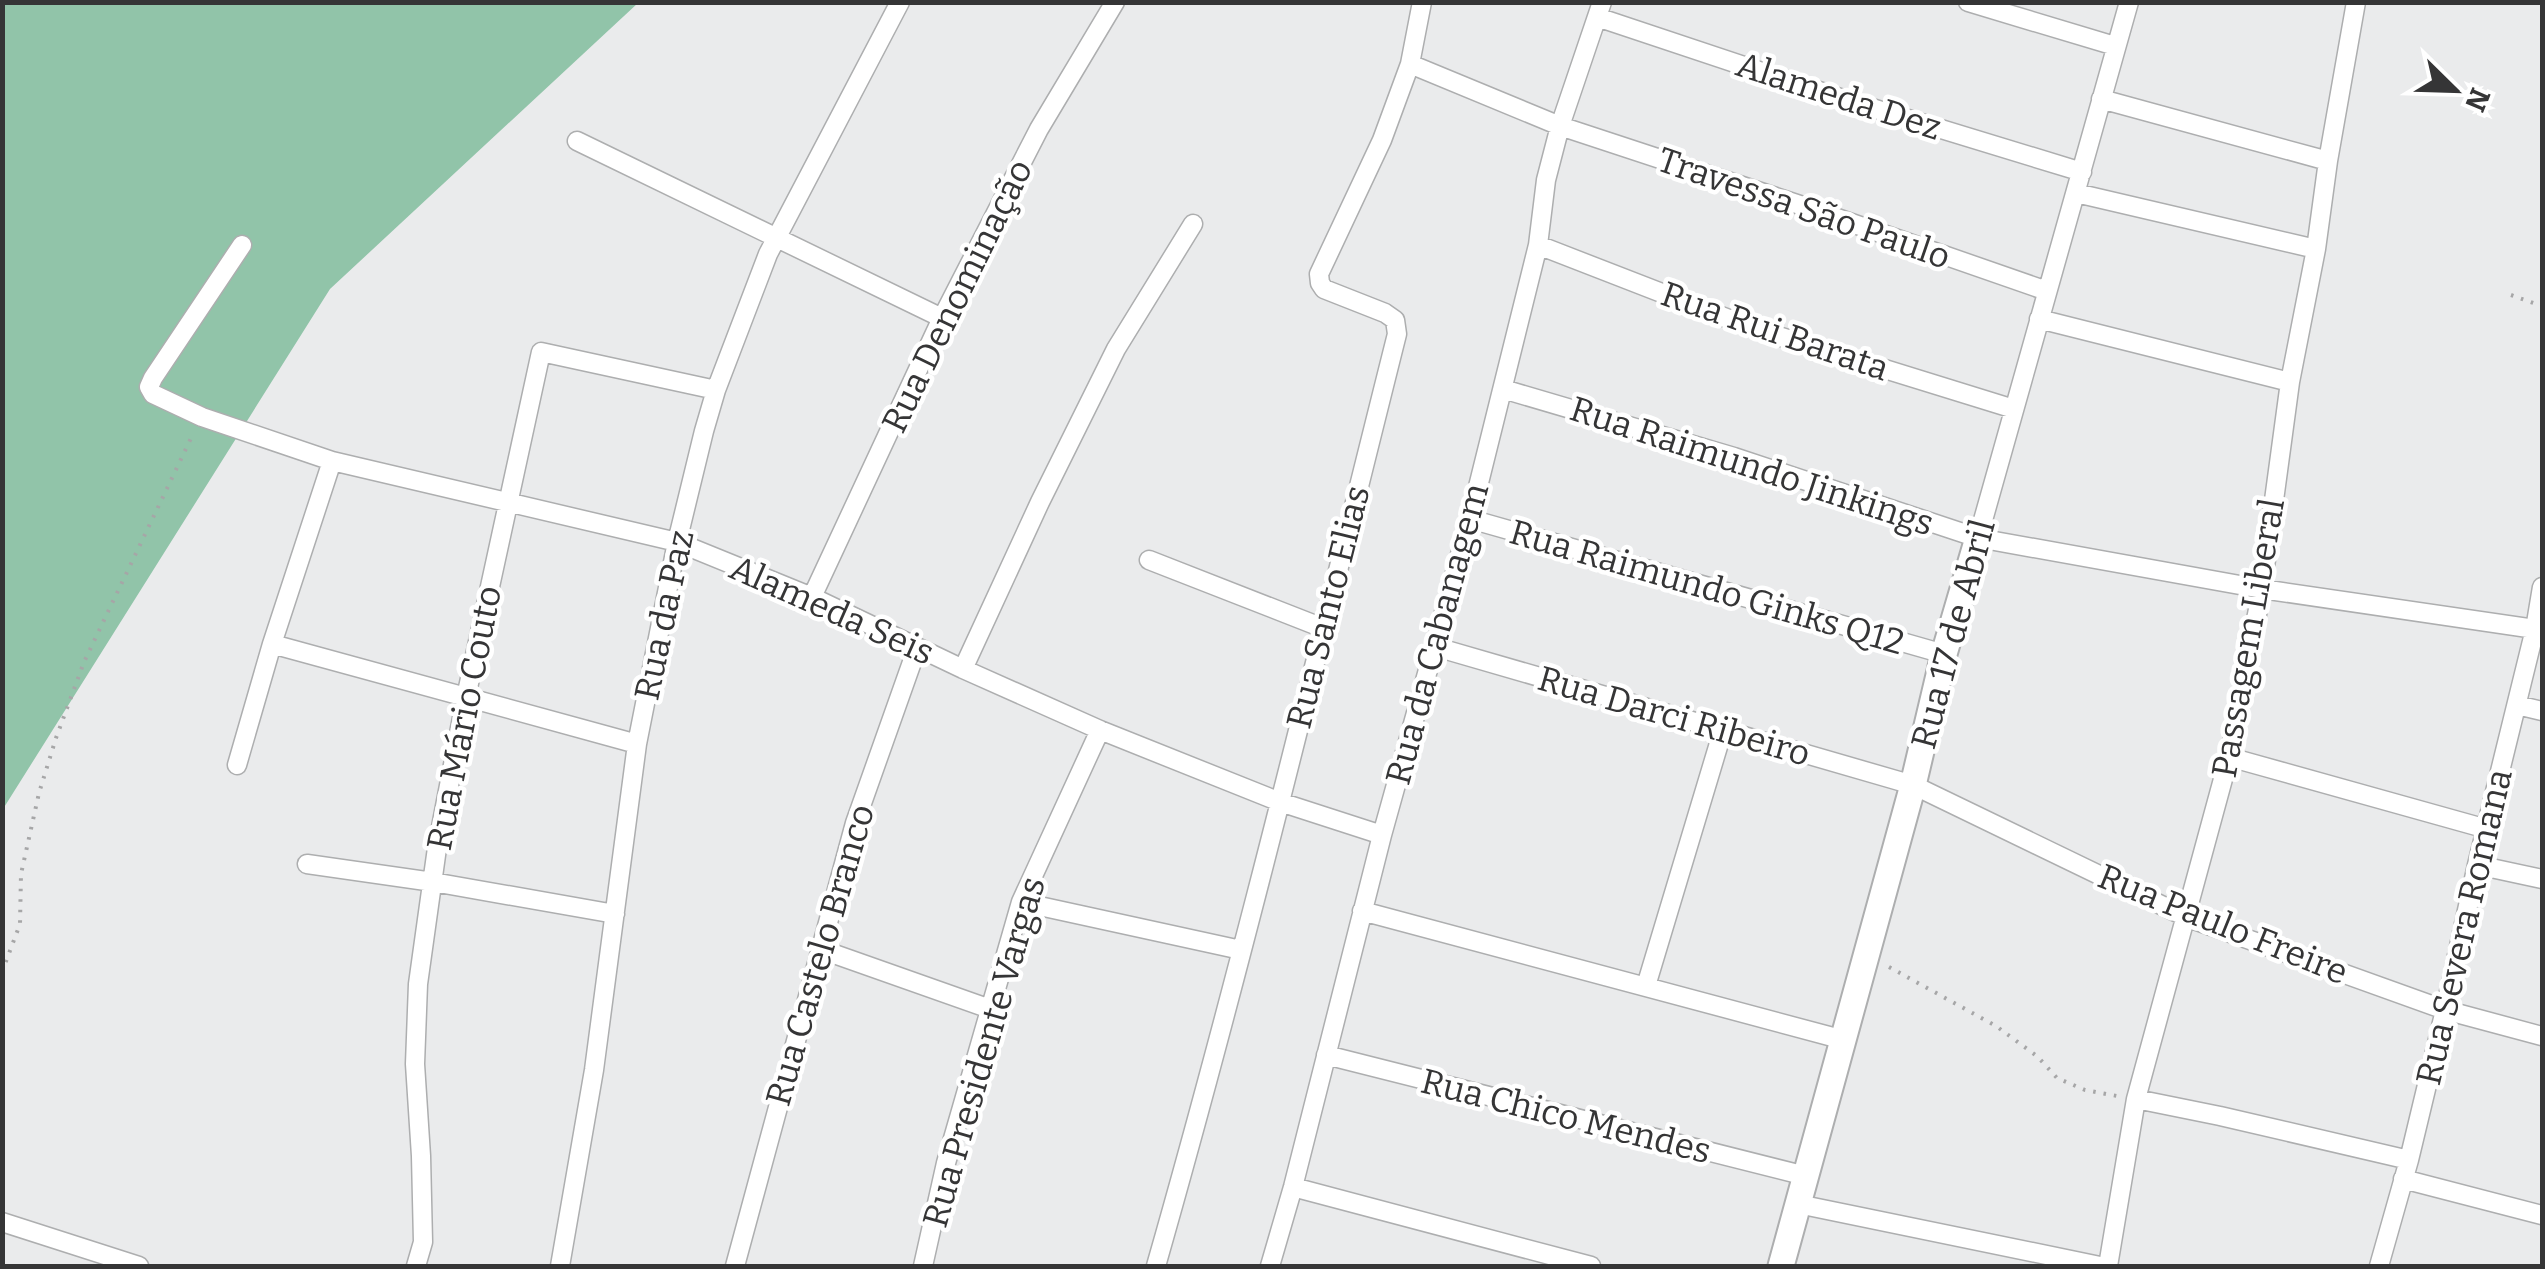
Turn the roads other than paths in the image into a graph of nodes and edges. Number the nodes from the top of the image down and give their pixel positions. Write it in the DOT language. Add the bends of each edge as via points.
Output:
graph roads {
  1 [pos="900,2"];
  2 [pos="1116,2"];
  3 [pos="1422,2"];
  4 [pos="1968,2"];
  5 [pos="2129,2"];
  6 [pos="2352,4"];
  7 [pos="1600,10"];
  8 [pos="2115,46"];
  9 [pos="1410,64"];
  10 [pos="2102,99"];
  11 [pos="1560,126"];
  12 [pos="577,141"];
  13 [pos="2328,161"];
  14 [pos="2082,172"];
  15 [pos="2076,193"];
  16 [pos="1193,224"];
  17 [pos="777,238"];
  18 [pos="242,244"];
  19 [pos="1538,245"];
  20 [pos="2316,249"];
  21 [pos="2048,291"];
  22 [pos="942,318"];
  23 [pos="2040,319"];
  24 [pos="2290,382"];
  25 [pos="1502,388"];
  26 [pos="716,390"];
  27 [pos="2014,410"];
  28 [pos="332,461"];
  29 [pos="508,502"];
  30 [pos="1470,519"];
  31 [pos="1978,538"];
  32 [pos="677,542"];
  33 [pos="1149,560"];
  34 [pos="2542,587"];
  35 [pos="2262,589"];
  36 [pos="812,596"];
  37 [pos="1323,628"];
  38 [pos="2535,630"];
  39 [pos="272,644"];
  40 [pos="1436,647"];
  41 [pos="917,648"];
  42 [pos="1944,654"];
  43 [pos="962,669"];
  44 [pos="466,697"];
  45 [pos="2517,705"];
  46 [pos="2542,711"];
  47 [pos="1100,730"];
  48 [pos="1723,730"];
  49 [pos="638,744"];
  50 [pos="2230,757"];
  51 [pos="237,765"];
  52 [pos="1913,784"];
  53 [pos="1280,802"];
  54 [pos="2487,829"];
  55 [pos="1382,835"];
  56 [pos="307,864"];
  57 [pos="2477,865"];
  58 [pos="2542,880"];
  59 [pos="432,882"];
  60 [pos="1021,902"];
  61 [pos="1362,911"];
  62 [pos="615,914"];
  63 [pos="2186,917"];
  64 [pos="820,949"];
  65 [pos="1241,950"];
  66 [pos="1646,986"];
  67 [pos="990,1008"];
  68 [pos="2445,1010"];
  69 [pos="2542,1036"];
  70 [pos="1844,1040"];
  71 [pos="1326,1055"];
  72 [pos="2136,1099"];
  73 [pos="2409,1160"];
  74 [pos="1806,1176"];
  75 [pos="2403,1179"];
  76 [pos="1293,1187"];
  77 [pos="1798,1204"];
  78 [pos="2542,1214"];
  79 [pos="2,1222"];
  80 [pos="139,1266"];
  81 [pos="416,1266"];
  82 [pos="560,1266"];
  83 [pos="735,1266"];
  84 [pos="923,1266"];
  85 [pos="1156,1266"];
  86 [pos="1270,1266"];
  87 [pos="1591,1266"];
  88 [pos="1781,1266"];
  89 [pos="2100,1266"];
  90 [pos="2108,1266"];
  91 [pos="2379,1266"];
  1 -- 17 [label="street, Rua da Paz"];
  2 -- 22 [label="street, Rua Denominação" via="1039,129"];
  3 -- 9 [label="street, Rua Santo Elias"];
  4 -- 8 [label="street"];
  5 -- 8 [label="street, Rua 17 de Abril"];
  6 -- 13 [label="street, Passagem Liberal"];
  7 -- 11 [label="street, Rua da Cabanagem"];
  7 -- 14 [label="street, Alameda Dez" via="1846,100"];
  8 -- 10 [label="street, Rua 17 de Abril"];
  9 -- 11 [label="street, Travessa São Paulo"];
  9 -- 37 [label="street, Rua Santo Elias" via="1320,274 1324,289 1385,313 1397,334"];
  10 -- 13 [label="street"];
  10 -- 14 [label="street, Rua 17 de Abril"];
  11 -- 19 [label="street, Rua da Cabanagem"];
  11 -- 21 [label="street, Travessa São Paulo"];
  12 -- 17 [label="street"];
  13 -- 20 [label="street, Passagem Liberal"];
  14 -- 15 [label="street, Rua 17 de Abril"];
  15 -- 20 [label="street"];
  15 -- 21 [label="street, Rua 17 de Abril"];
  16 -- 43 [label="street" via="1116,349"];
  17 -- 22 [label="street"];
  17 -- 26 [label="street, Rua da Paz"];
  18 -- 28 [label="street, Alameda Seis" via="149,387 202,417"];
  19 -- 25 [label="street, Rua da Cabanagem"];
  19 -- 27 [label="street, Rua Rui Barata" via="1752,328"];
  20 -- 24 [label="street, Passagem Liberal"];
  21 -- 23 [label="street, Rua 17 de Abril"];
  22 -- 36 [label="street, Rua Denominação"];
  23 -- 24 [label="street"];
  23 -- 27 [label="street, Rua 17 de Abril"];
  24 -- 35 [label="street, Passagem Liberal"];
  25 -- 30 [label="street, Rua da Cabanagem"];
  25 -- 31 [label="street, Rua Raimundo Jinkings"];
  26 -- 29 [label="street, Rua Mário Couto" via="542,352"];
  26 -- 32 [label="street, Rua da Paz"];
  27 -- 31 [label="street, Rua 17 de Abril"];
  28 -- 29 [label="street, Alameda Seis"];
  28 -- 39 [label="street"];
  29 -- 32 [label="street, Alameda Seis"];
  29 -- 44 [label="street, Rua Mário Couto"];
  30 -- 40 [label="street, Rua da Cabanagem"];
  30 -- 42 [label="street, Rua Raimundo Ginks Q12"];
  31 -- 35 [label="street, Rua Raimundo Jinkings"];
  31 -- 42 [label="street, Rua 17 de Abril"];
  32 -- 36 [label="street, Alameda Seis"];
  32 -- 49 [label="street, Rua da Paz"];
  33 -- 37 [label="street"];
  34 -- 38 [label="street, Rua Severa Romana"];
  35 -- 38 [label="street, Rua Raimundo Jinkings"];
  35 -- 50 [label="street, Passagem Liberal"];
  36 -- 41 [label="street, Alameda Seis"];
  37 -- 53 [label="street, Rua Santo Elias"];
  38 -- 45 [label="street, Rua Severa Romana"];
  39 -- 44 [label="street"];
  39 -- 51 [label="street"];
  40 -- 48 [label="street, Rua Darci Ribeiro"];
  40 -- 55 [label="street, Rua da Cabanagem"];
  41 -- 43 [label="street, Alameda Seis"];
  41 -- 64 [label="street, Rua Castelo Branco" via="855,823"];
  42 -- 52 [label="street, Rua 17 de Abril"];
  43 -- 47 [label="street, Alameda Seis"];
  44 -- 49 [label="street"];
  44 -- 59 [label="street, Rua Mário Couto"];
  45 -- 46 [label="street"];
  45 -- 54 [label="street, Rua Severa Romana"];
  47 -- 53 [label="street, Alameda Seis"];
  47 -- 60 [label="street, Rua Presidente Vargas"];
  48 -- 52 [label="street, Rua Darci Ribeiro"];
  48 -- 66 [label="street"];
  49 -- 62 [label="street, Rua da Paz"];
  50 -- 54 [label="street"];
  50 -- 63 [label="street, Passagem Liberal"];
  52 -- 63 [label="street, Rua Paulo Freire"];
  52 -- 70 [label="street, Rua 17 de Abril"];
  53 -- 55 [label="street, Alameda Seis"];
  53 -- 65 [label="street, Rua Santo Elias"];
  54 -- 57 [label="street, Rua Severa Romana"];
  55 -- 61 [label="street, Rua da Cabanagem"];
  56 -- 59 [label="street"];
  57 -- 58 [label="street"];
  57 -- 68 [label="street, Rua Severa Romana"];
  59 -- 62 [label="street"];
  59 -- 81 [label="street, Rua Mário Couto" via="414,1064 422,1242"];
  60 -- 65 [label="street"];
  60 -- 67 [label="street, Rua Presidente Vargas"];
  61 -- 66 [label="street"];
  61 -- 71 [label="street, Rua da Cabanagem"];
  62 -- 82 [label="street, Rua da Paz"];
  63 -- 68 [label="street, Rua Paulo Freire"];
  63 -- 72 [label="street, Passagem Liberal"];
  64 -- 67 [label="street"];
  64 -- 83 [label="street, Rua Castelo Branco"];
  65 -- 85 [label="street, Rua Santo Elias"];
  66 -- 70 [label="street"];
  67 -- 84 [label="street, Rua Presidente Vargas"];
  68 -- 69 [label="street, Rua Paulo Freire"];
  68 -- 73 [label="street, Rua Severa Romana"];
  70 -- 74 [label="street, Rua 17 de Abril"];
  71 -- 74 [label="street, Rua Chico Mendes"];
  71 -- 76 [label="street, Rua da Cabanagem"];
  72 -- 73 [label="street"];
  72 -- 90 [label="street, Passagem Liberal"];
  73 -- 75 [label="street, Rua Severa Romana"];
  74 -- 77 [label="street, Rua 17 de Abril"];
  75 -- 78 [label="street"];
  75 -- 91 [label="street, Rua Severa Romana"];
  76 -- 86 [label="street, Rua da Cabanagem"];
  76 -- 87 [label="street"];
  77 -- 88 [label="street, Rua 17 de Abril"];
  77 -- 89 [label="street"];
  79 -- 80 [label="street"];
}
